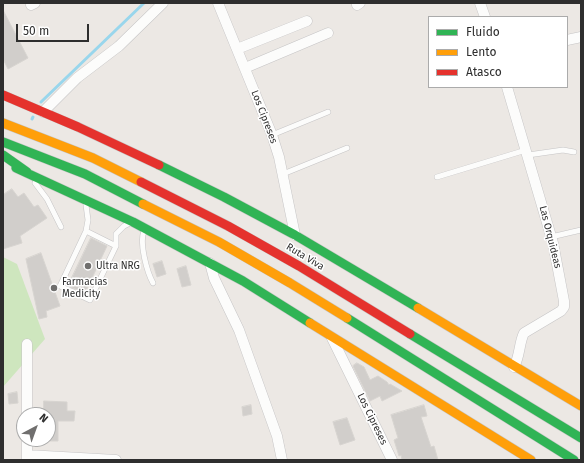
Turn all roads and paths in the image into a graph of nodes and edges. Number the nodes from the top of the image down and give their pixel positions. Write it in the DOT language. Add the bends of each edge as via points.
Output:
graph roads {
  1 [pos="163,3"];
  2 [pos="218,3"];
  3 [pos="480,3"];
  4 [pos="484,16"];
  5 [pos="308,21"];
  6 [pos="328,33"];
  7 [pos="581,37"];
  8 [pos="568,40"];
  9 [pos="237,49"];
  10 [pos="245,68"];
  11 [pos="507,88"];
  12 [pos="3,96"];
  13 [pos="43,112"];
  14 [pos="328,112"];
  15 [pos="3,123"];
  16 [pos="272,135"];
  17 [pos="3,142"];
  18 [pos="347,148"];
  19 [pos="527,152"];
  20 [pos="574,152"];
  21 [pos="3,155"];
  22 [pos="3,162"];
  23 [pos="27,172"];
  24 [pos="283,174"];
  25 [pos="437,177"];
  26 [pos="83,198"];
  27 [pos="133,222"];
  28 [pos="61,226"];
  29 [pos="145,228"];
  30 [pos="581,230"];
  31 [pos="86,231"];
  32 [pos="295,235"];
  33 [pos="551,237"];
  34 [pos="116,246"];
  35 [pos="210,262"];
  36 [pos="153,283"];
  37 [pos="330,334"];
  38 [pos="27,344"];
  39 [pos="514,367"];
  40 [pos="581,406"];
  41 [pos="27,407"];
  42 [pos="581,438"];
  43 [pos="27,447"];
  44 [pos="27,458"];
  45 [pos="116,460"];
  46 [pos="282,460"];
  47 [pos="392,460"];
  48 [pos="531,460"];
  49 [pos="574,460"];
  1 -- 13 [label="street" via="119,46 77,78"];
  2 -- 9 [label="street, Los Cipreses"];
  3 -- 4 [label="street"];
  5 -- 9 [label="street"];
  6 -- 10 [label="street"];
  7 -- 8 [label="street"];
  9 -- 10 [label="street, Los Cipreses"];
  10 -- 16 [label="street, Los Cipreses"];
  11 -- 19 [label="street, Las Orquideas"];
  12 -- 13 [label="main road, Ruta Viva"];
  13 -- 32 [label="main road, Ruta Viva" via="166,168"];
  14 -- 16 [label="lane"];
  15 -- 42 [label="main road, Ruta Viva" via="93,158 228,226 299,266"];
  16 -- 24 [label="street, Los Cipreses"];
  17 -- 49 [label="main road" via="85,174 219,242 290,283"];
  18 -- 24 [label="lane"];
  19 -- 20 [label="lane"];
  19 -- 25 [label="lane"];
  19 -- 33 [label="street, Las Orquideas"];
  21 -- 23 [label="main road"];
  22 -- 23 [label="main road"];
  23 -- 26 [label="main road"];
  23 -- 28 [label="lane" via="47,199"];
  24 -- 32 [label="street, Los Cipreses"];
  26 -- 27 [label="main road"];
  26 -- 31 [label="lane" via="87,208"];
  27 -- 29 [label="main road"];
  27 -- 34 [label="lane" via="116,234"];
  29 -- 35 [label="main road"];
  29 -- 36 [label="lane" via="141,238"];
  30 -- 33 [label="lane"];
  31 -- 34 [label="lane"];
  31 -- 34 [label="lane" via="60,286 90,300"];
  32 -- 39 [label="main road, Ruta Viva"];
  33 -- 39 [label="street, Las Orquideas" via="564,307 524,333"];
  35 -- 37 [label="main road"];
  35 -- 46 [label="street" via="214,278 242,337 277,436"];
  37 -- 47 [label="street, Los Cipreses"];
  37 -- 48 [label="main road"];
  38 -- 41 [label="street"];
  39 -- 40 [label="main road, Ruta Viva"];
  43 -- 44 [label="street"];
  44 -- 45 [label="street"];
}
